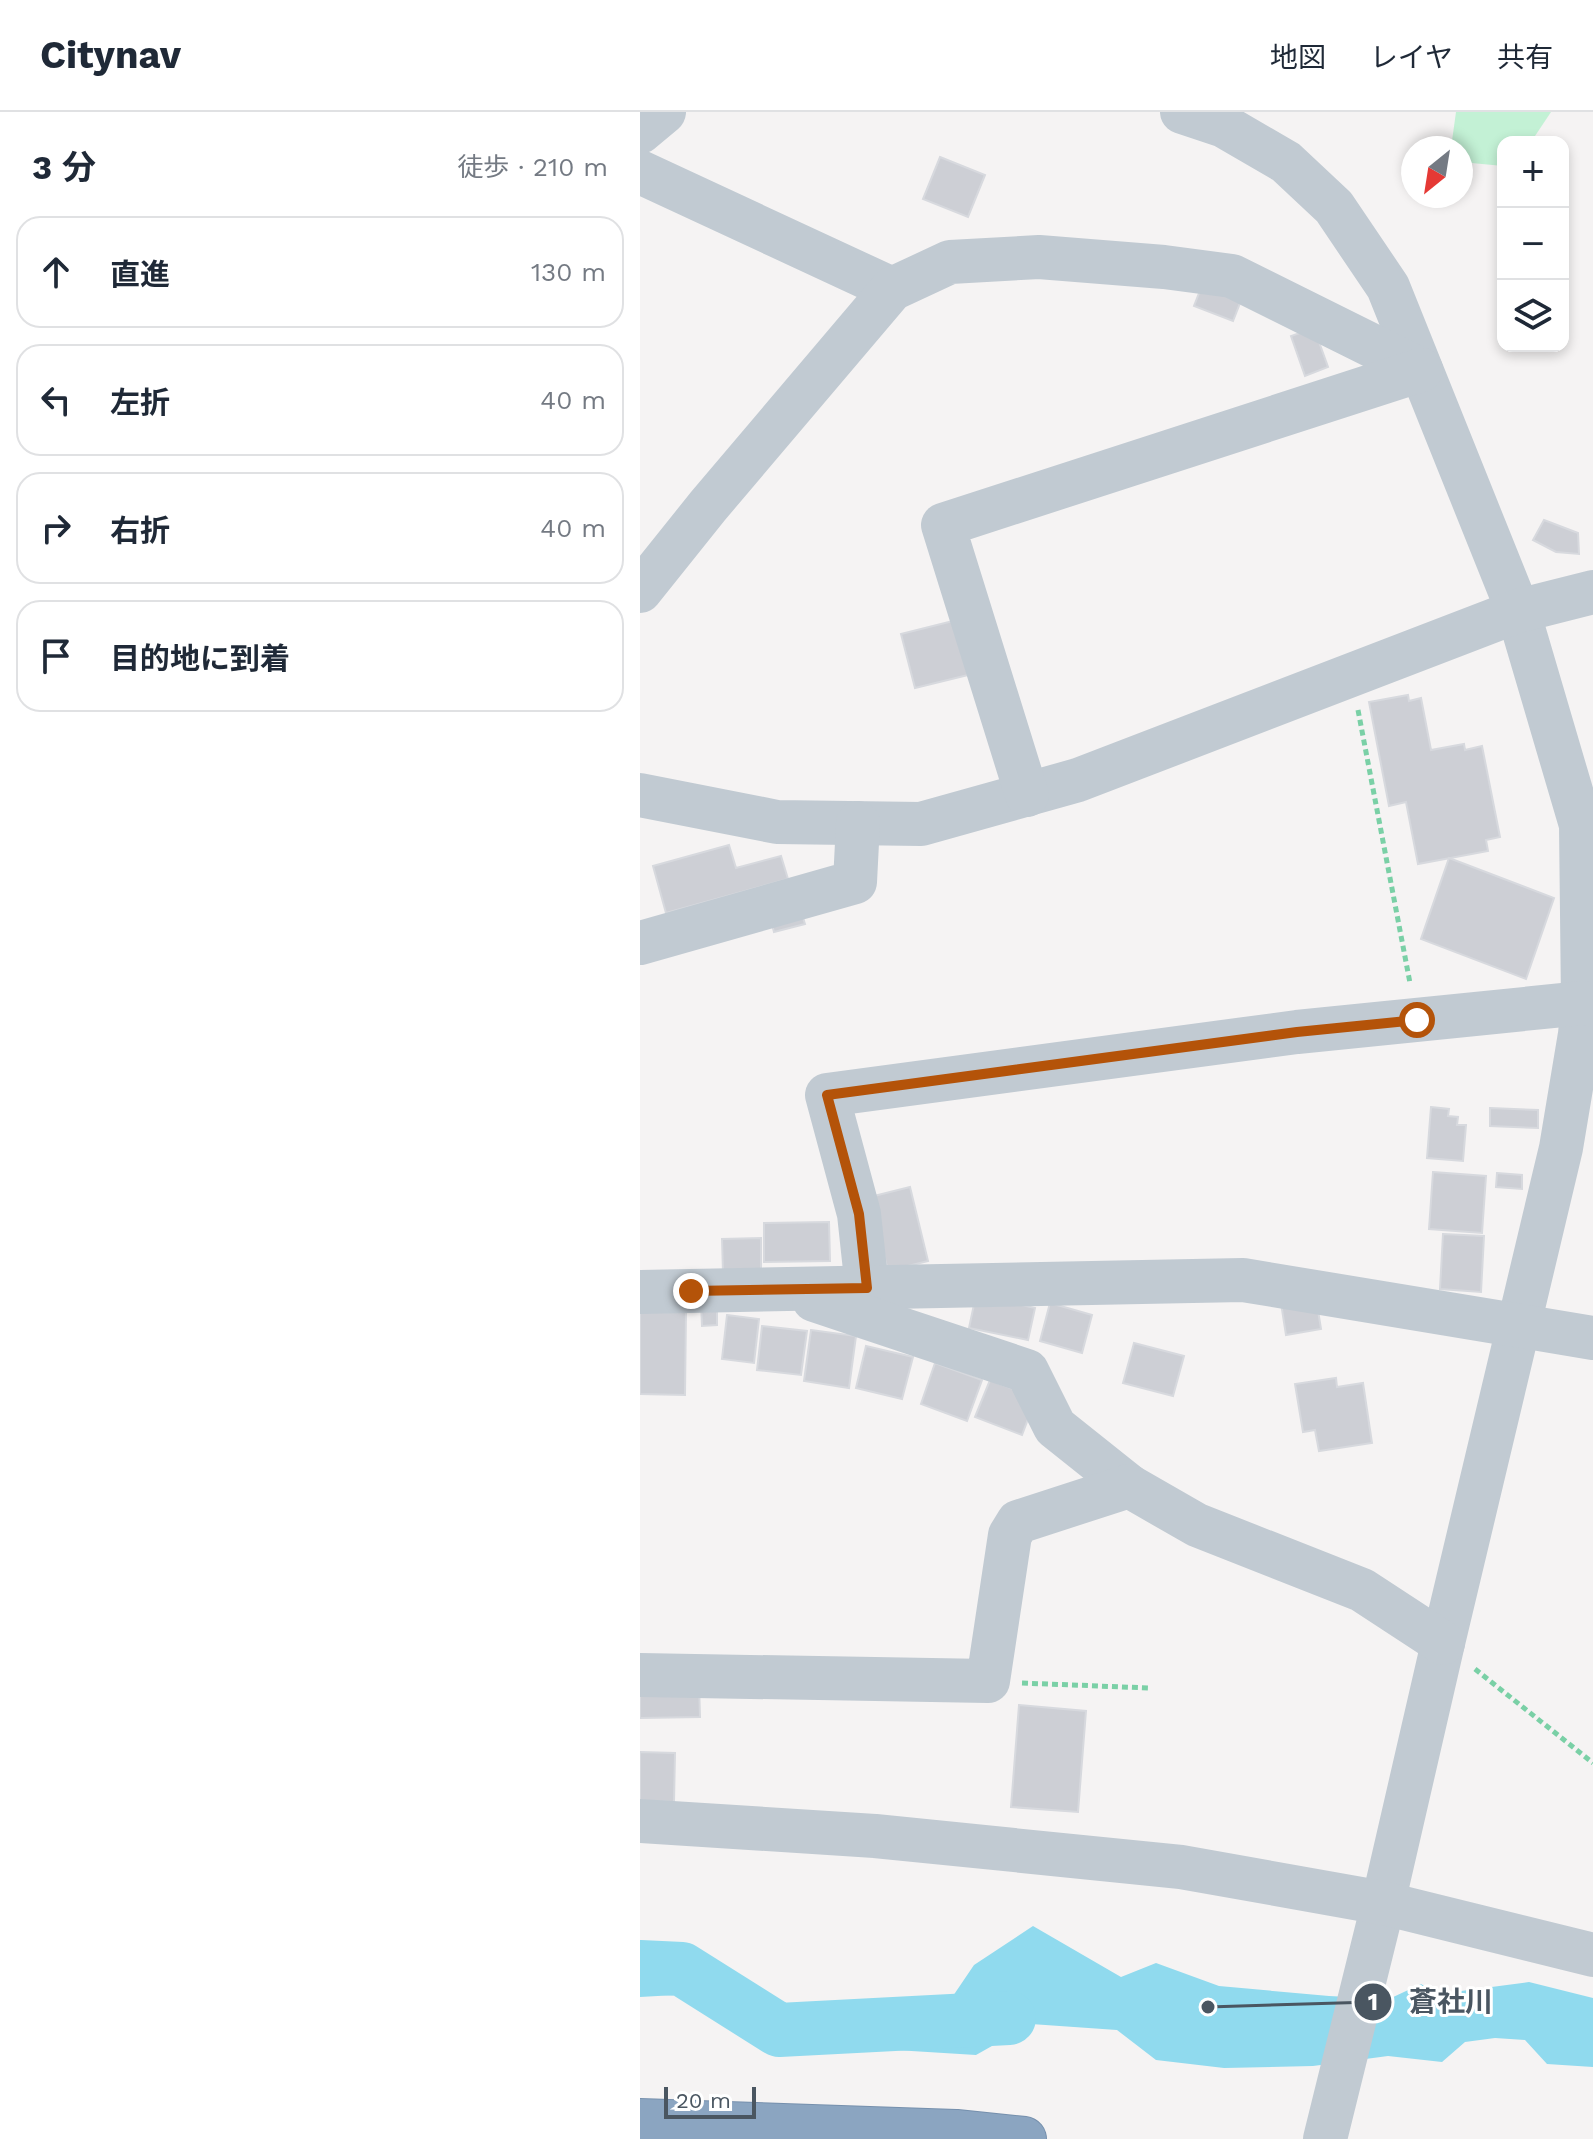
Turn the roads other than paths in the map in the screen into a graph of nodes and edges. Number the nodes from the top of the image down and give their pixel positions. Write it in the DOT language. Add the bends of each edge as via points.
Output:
graph roads {
  1 [pos="664,112"];
  2 [pos="1182,112"];
  3 [pos="640,132"];
  4 [pos="640,172"];
  5 [pos="892,289"];
  6 [pos="1421,370"];
  7 [pos="640,591"];
  8 [pos="1593,592"];
  9 [pos="1518,611"];
  10 [pos="640,795"];
  11 [pos="1027,795"];
  12 [pos="858,823"];
  13 [pos="640,943"];
  14 [pos="1588,1004"];
  15 [pos="640,1260"];
  16 [pos="867,1288"];
  17 [pos="783,1290"];
  18 [pos="691,1291"];
  19 [pos="640,1292"];
  20 [pos="1518,1327"];
  21 [pos="1593,1338"];
  22 [pos="1129,1486"];
  23 [pos="1443,1643"];
  24 [pos="640,1675"];
  25 [pos="640,1821"];
  26 [pos="1381,1914"];
  27 [pos="1593,1955"];
  28 [pos="640,2121"];
  29 [pos="780,2132"];
  30 [pos="1326,2135"];
  31 [pos="957,2136"];
  32 [pos="1024,2139"];
  1 -- 3 [label="street"];
  2 -- 6 [label="street" via="1224,126 1286,162 1334,207 1388,287"];
  4 -- 5 [label="street"];
  5 -- 6 [label="street" via="950,262 1039,257 1232,276"];
  5 -- 7 [label="street"];
  6 -- 9 [label="street"];
  6 -- 11 [label="street" via="943,525"];
  8 -- 9 [label="street"];
  9 -- 11 [label="street"];
  9 -- 14 [label="street" via="1581,825"];
  10 -- 12 [label="street" via="777,822"];
  11 -- 12 [label="street" via="921,824"];
  12 -- 13 [label="street" via="855,882"];
  14 -- 16 [label="street" via="1297,1032 827,1095 859,1214"];
  14 -- 20 [label="street" via="1561,1148"];
  15 -- 18 [label="street"];
  16 -- 17 [label="street"];
  16 -- 20 [label="street" via="1243,1280"];
  17 -- 18 [label="street"];
  17 -- 22 [label="street" via="1027,1371 1055,1427"];
  18 -- 19 [label="street"];
  20 -- 21 [label="street"];
  20 -- 23 [label="street"];
  22 -- 23 [label="street" via="1197,1525 1362,1590"];
  22 -- 24 [label="street" via="1018,1522 1010,1535 988,1681"];
  23 -- 26 [label="street"];
  25 -- 26 [label="street" via="875,1836 1181,1867"];
  26 -- 27 [label="street"];
  26 -- 30 [label="street"];
  28 -- 29 [label="highway"];
  29 -- 31 [label="highway"];
  31 -- 32 [label="highway"];
}
